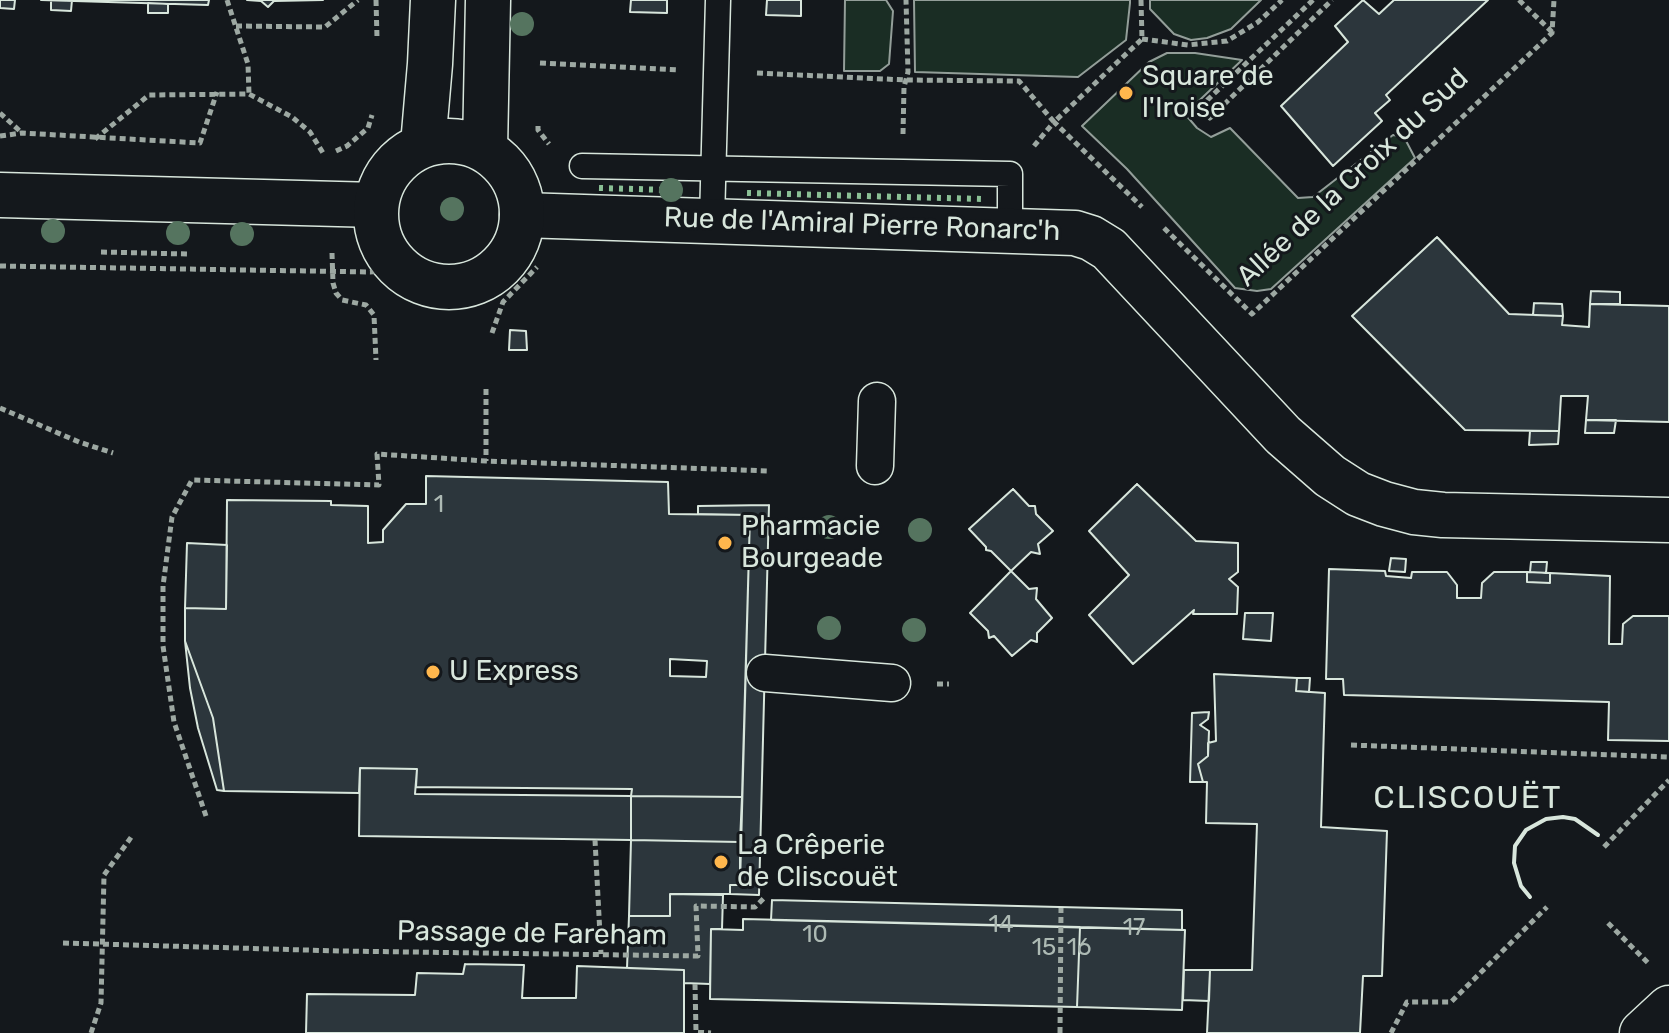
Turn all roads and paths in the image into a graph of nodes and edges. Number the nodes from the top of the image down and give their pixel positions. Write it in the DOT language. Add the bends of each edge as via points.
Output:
graph roads {
  1 [pos="227,0"];
  2 [pos="358,0"];
  3 [pos="376,0"];
  4 [pos="433,0"];
  5 [pos="488,0"];
  6 [pos="718,0"];
  7 [pos="906,0"];
  8 [pos="1141,0"];
  9 [pos="1282,0"];
  10 [pos="1313,0"];
  11 [pos="1332,0"];
  12 [pos="1519,0"];
  13 [pos="1554,0"];
  14 [pos="236,26"];
  15 [pos="1552,33"];
  16 [pos="1142,39"];
  17 [pos="377,47"];
  18 [pos="540,47"];
  19 [pos="540,63"];
  20 [pos="716,71"];
  21 [pos="540,77"];
  22 [pos="906,80"];
  23 [pos="217,92"];
  24 [pos="249,94"];
  25 [pos="376,102"];
  26 [pos="903,107"];
  27 [pos="0,113"];
  28 [pos="538,116"];
  29 [pos="1054,122"];
  30 [pos="22,133"];
  31 [pos="0,136"];
  32 [pos="95,139"];
  33 [pos="423,145"];
  34 [pos="485,149"];
  35 [pos="553,149"];
  36 [pos="582,166"];
  37 [pos="714,170"];
  38 [pos="1010,174"];
  39 [pos="0,195"];
  40 [pos="376,205"];
  41 [pos="522,215"];
  42 [pos="712,220"];
  43 [pos="1010,229"];
  44 [pos="332,245"];
  45 [pos="0,266"];
  46 [pos="400,269"];
  47 [pos="333,272"];
  48 [pos="376,360"];
  49 [pos="486,389"];
  50 [pos="877,401"];
  51 [pos="0,408"];
  52 [pos="113,453"];
  53 [pos="486,461"];
  54 [pos="875,466"];
  55 [pos="770,471"];
  56 [pos="1669,520"];
  57 [pos="765,673"];
  58 [pos="892,683"];
  59 [pos="1351,745"];
  60 [pos="1669,757"];
  61 [pos="1669,780"];
  62 [pos="206,816"];
  63 [pos="132,836"];
  64 [pos="595,840"];
  65 [pos="1604,847"];
  66 [pos="765,897"];
  67 [pos="1547,907"];
  68 [pos="1061,908"];
  69 [pos="1608,923"];
  70 [pos="63,943"];
  71 [pos="102,945"];
  72 [pos="601,954"];
  73 [pos="695,984"];
  74 [pos="1657,1008"];
  75 [pos="91,1033"];
  76 [pos="711,1033"];
  77 [pos="1060,1033"];
  78 [pos="1391,1033"];
  1 -- 14 [label="path"];
  2 -- 14 [label="path" via="325,27"];
  3 -- 17 [label="path"];
  4 -- 33 [label="street"];
  5 -- 34 [label="street"];
  6 -- 20 [label="lane"];
  7 -- 22 [label="path"];
  8 -- 16 [label="path"];
  9 -- 16 [label="path" via="1227,41 1188,45"];
  10 -- 11 [label="path" via="1200,107 1210,118"];
  12 -- 15 [label="path"];
  13 -- 15 [label="path"];
  14 -- 24 [label="path" via="248,64"];
  15 -- 29 [label="path, Allée de la Croix du Sud" via="1252,314"];
  16 -- 29 [label="path"];
  18 -- 19 [label="path"];
  19 -- 20 [label="path"];
  19 -- 21 [label="path"];
  20 -- 22 [label="path"];
  20 -- 37 [label="lane"];
  22 -- 26 [label="path"];
  22 -- 29 [label="path" via="1019,81"];
  23 -- 24 [label="path"];
  23 -- 32 [label="path" via="149,95"];
  23 -- 32 [label="path" via="200,143"];
  24 -- 25 [label="path" via="292,117 310,132 323,155 347,146 368,128"];
  27 -- 30 [label="path"];
  28 -- 35 [label="path" via="538,130"];
  29 -- 38 [label="path"];
  30 -- 31 [label="path"];
  30 -- 32 [label="path"];
  33 -- 34 [label="street" via="454,140"];
  33 -- 40 [label="street" via="390,169"];
  34 -- 41 [label="street" via="512,176"];
  36 -- 37 [label="lane"];
  37 -- 38 [label="lane"];
  37 -- 42 [label="lane"];
  38 -- 43 [label="lane"];
  39 -- 40 [label="street"];
  40 -- 46 [label="street" via="385,251"];
  41 -- 42 [label="street, Rue de l'Amiral Pierre Ronarc'h"];
  41 -- 46 [label="street" via="507,259 467,285 443,287"];
  42 -- 43 [label="street, Rue de l'Amiral Pierre Ronarc'h"];
  43 -- 56 [label="street, Rue de l'Amiral Pierre Ronarc'h" via="1075,233 1109,249 1283,435 1358,494 1414,512 1443,515"];
  44 -- 47 [label="path"];
  45 -- 47 [label="path"];
  46 -- 47 [label="path"];
  47 -- 48 [label="path" via="342,300 366,305 374,315"];
  49 -- 53 [label="path"];
  50 -- 54 [label="street"];
  51 -- 52 [label="path"];
  53 -- 55 [label="path"];
  53 -- 62 [label="path" via="377,454 379,485 192,480 172,517 163,586 163,646 174,722"];
  57 -- 58 [label="street"];
  59 -- 60 [label="path"];
  61 -- 65 [label="path"];
  63 -- 71 [label="path" via="104,875"];
  64 -- 72 [label="path"];
  66 -- 72 [label="path, Passage de Fareham" via="755,907 696,906 698,956"];
  67 -- 78 [label="path" via="1451,1002 1407,1002"];
  68 -- 77 [label="path"];
  69 -- 74 [label="path"];
  70 -- 71 [label="path, Passage de Fareham"];
  71 -- 72 [label="path, Passage de Fareham"];
  71 -- 75 [label="path" via="101,1003"];
  73 -- 76 [label="path" via="696,1032"];
}
